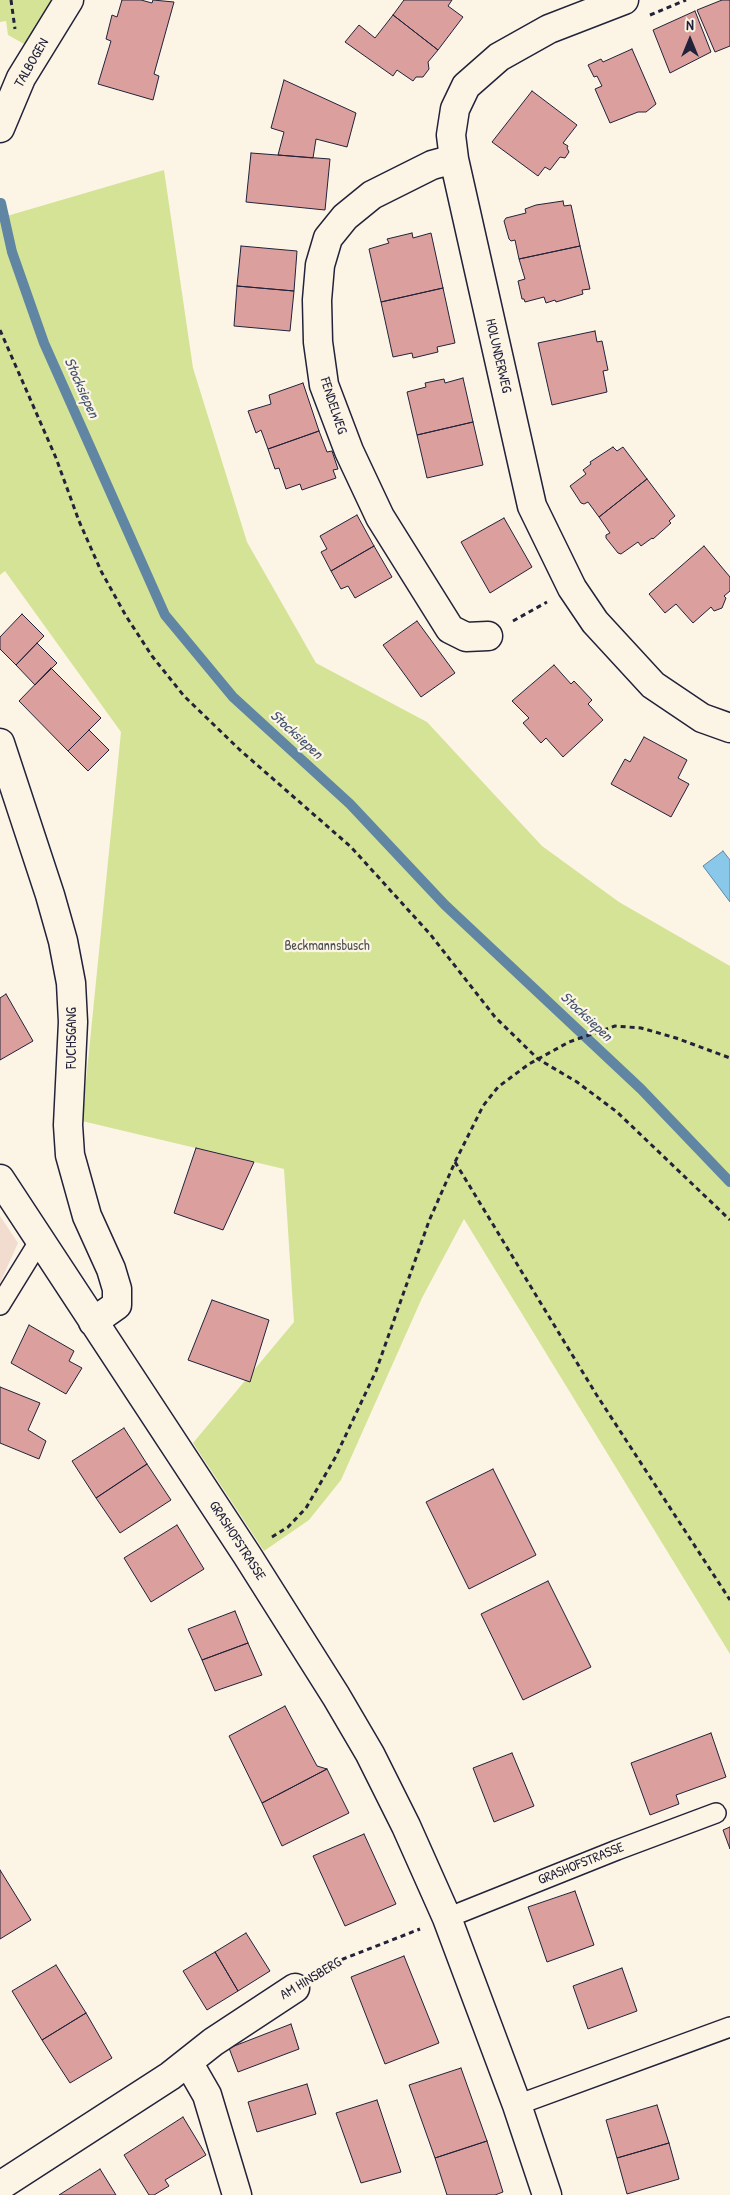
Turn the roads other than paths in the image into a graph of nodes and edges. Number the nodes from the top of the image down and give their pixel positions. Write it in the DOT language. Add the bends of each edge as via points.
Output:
graph roads {
  1 [pos="69,0"];
  2 [pos="633,9"];
  3 [pos="0,128"];
  4 [pos="454,159"];
  5 [pos="488,636"];
  6 [pos="730,728"];
  7 [pos="0,743"];
  8 [pos="0,1179"];
  9 [pos="40,1240"];
  10 [pos="0,1304"];
  11 [pos="93,1322"];
  12 [pos="716,1813"];
  13 [pos="447,1918"];
  14 [pos="295,1988"];
  15 [pos="730,2027"];
  16 [pos="188,2062"];
  17 [pos="517,2105"];
  18 [pos="0,2186"];
  19 [pos="237,2195"];
  20 [pos="547,2195"];
  1 -- 3 [label="street, TALBOGEN" via="21,78"];
  2 -- 4 [label="street, HOLUNDERWEG" via="549,29 499,57 466,86 455,109 451,135"];
  4 -- 5 [label="street, FENDELWEG" via="432,165 372,195 345,217 328,238 320,265 318,342 324,385 349,451 380,517 450,629 466,637"];
  4 -- 6 [label="street, HOLUNDERWEG" via="532,506 572,588 595,622 653,685 702,718"];
  7 -- 11 [label="street, FUCHSGANG" via="50,895 71,984 70,1155 86,1216 117,1289 117,1305"];
  8 -- 9 [label="street, GRASHOFSTRASSE"];
  9 -- 10 [label="lane"];
  9 -- 11 [label="street, GRASHOFSTRASSE"];
  11 -- 13 [label="street, GRASHOFSTRASSE" via="336,1696 370,1754"];
  12 -- 13 [label="lane, GRASHOFSTRASSE"];
  13 -- 17 [label="street, GRASHOFSTRASSE"];
  14 -- 16 [label="street, AM HINSBERG"];
  15 -- 17 [label="lane"];
  16 -- 18 [label="street, AM HINSBERG"];
  16 -- 19 [label="street" via="207,2095"];
  17 -- 20 [label="street, GRASHOFSTRASSE"];
}
